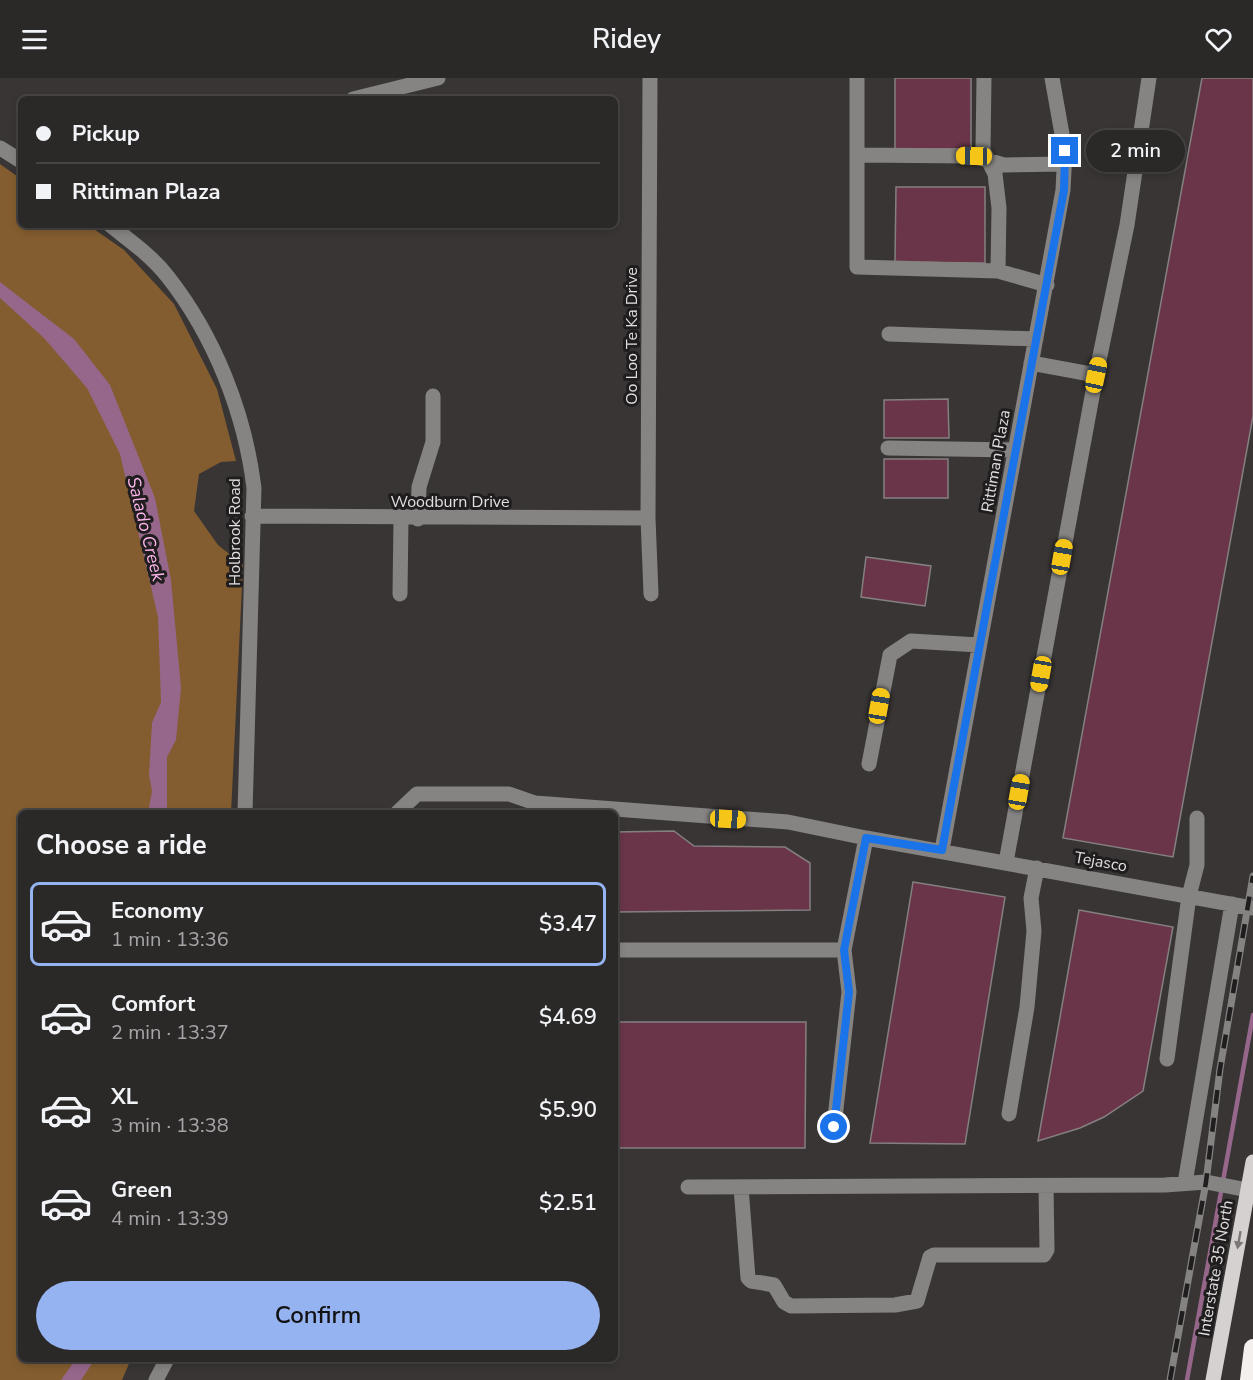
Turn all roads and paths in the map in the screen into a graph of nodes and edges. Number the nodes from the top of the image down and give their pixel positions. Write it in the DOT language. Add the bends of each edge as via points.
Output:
graph roads {
  1 [pos="438,78"];
  2 [pos="650,78"];
  3 [pos="856,78"];
  4 [pos="984,78"];
  5 [pos="1052,78"];
  6 [pos="1149,78"];
  7 [pos="365,96"];
  8 [pos="0,148"];
  9 [pos="857,154"];
  10 [pos="18,159"];
  11 [pos="987,161"];
  12 [pos="1065,164"];
  13 [pos="114,228"];
  14 [pos="998,271"];
  15 [pos="1047,285"];
  16 [pos="889,334"];
  17 [pos="1036,339"];
  18 [pos="1032,363"];
  19 [pos="1096,375"];
  20 [pos="433,396"];
  21 [pos="888,448"];
  22 [pos="1015,450"];
  23 [pos="252,516"];
  24 [pos="648,518"];
  25 [pos="401,519"];
  26 [pos="418,519"];
  27 [pos="400,594"];
  28 [pos="651,594"];
  29 [pos="979,645"];
  30 [pos="869,764"];
  31 [pos="245,810"];
  32 [pos="400,810"];
  33 [pos="1197,818"];
  34 [pos="866,838"];
  35 [pos="942,850"];
  36 [pos="1006,862"];
  37 [pos="1037,868"];
  38 [pos="1189,896"];
  39 [pos="1232,904"];
  40 [pos="1253,908"];
  41 [pos="618,950"];
  42 [pos="844,950"];
  43 [pos="1167,1059"];
  44 [pos="1009,1114"];
  45 [pos="834,1127"];
  46 [pos="1253,1162"];
  47 [pos="1185,1183"];
  48 [pos="1046,1186"];
  49 [pos="687,1187"];
  50 [pos="741,1187"];
  51 [pos="1248,1190"];
  52 [pos="1253,1348"];
  53 [pos="165,1362"];
  54 [pos="156,1380"];
  55 [pos="1213,1380"];
  56 [pos="1249,1380"];
  1 -- 7 [label="street"];
  2 -- 24 [label="street, Oo Loo Te Ka Drive"];
  3 -- 9 [label="street"];
  4 -- 11 [label="street" via="983,150"];
  5 -- 12 [label="street, Rittiman Plaza"];
  6 -- 19 [label="street" via="1126,225"];
  8 -- 10 [label="street"];
  9 -- 11 [label="street" via="974,156"];
  9 -- 14 [label="street" via="857,267"];
  11 -- 12 [label="street" via="1004,165"];
  11 -- 14 [label="street" via="995,174 999,208"];
  12 -- 15 [label="street, Rittiman Plaza"];
  13 -- 23 [label="street, Holbrook Road" via="144,251 168,277 220,365 250,457"];
  14 -- 15 [label="street"];
  15 -- 17 [label="street, Rittiman Plaza"];
  16 -- 17 [label="street"];
  17 -- 18 [label="street, Rittiman Plaza"];
  18 -- 19 [label="street"];
  18 -- 22 [label="street, Rittiman Plaza"];
  19 -- 36 [label="street"];
  20 -- 26 [label="street" via="433,442 420,487"];
  21 -- 22 [label="street"];
  22 -- 29 [label="street, Rittiman Plaza"];
  23 -- 25 [label="street, Woodburn Drive"];
  23 -- 31 [label="street, Holbrook Road"];
  24 -- 26 [label="street, Woodburn Drive"];
  24 -- 28 [label="street, Oo Loo Te Ka Drive"];
  25 -- 26 [label="street, Woodburn Drive"];
  25 -- 27 [label="street"];
  29 -- 30 [label="street" via="910,641 890,655"];
  29 -- 35 [label="street, Rittiman Plaza"];
  32 -- 34 [label="street, Tejasco" via="417,794 509,795 535,803 788,822"];
  33 -- 38 [label="street" via="1197,865"];
  34 -- 35 [label="street, Tejasco"];
  34 -- 42 [label="street"];
  35 -- 36 [label="street, Tejasco"];
  36 -- 37 [label="street, Tejasco"];
  37 -- 38 [label="street, Tejasco"];
  37 -- 44 [label="street" via="1031,898 1034,931 1027,1007"];
  38 -- 39 [label="street, Tejasco"];
  38 -- 43 [label="street"];
  39 -- 40 [label="street, Tejasco"];
  39 -- 47 [label="street"];
  41 -- 42 [label="street"];
  42 -- 45 [label="street" via="849,992"];
  46 -- 51 [label="main road, Interstate 35 North"];
  47 -- 48 [label="street"];
  47 -- 51 [label="street"];
  48 -- 50 [label="street"];
  48 -- 50 [label="street" via="1044,1255 934,1255 930,1257 917,1301 895,1305 802,1306 791,1306 774,1286 748,1278"];
  49 -- 50 [label="street"];
  51 -- 55 [label="main road, Interstate 35 North, one-way"];
  52 -- 56 [label="highway"];
  53 -- 54 [label="street"];
}
